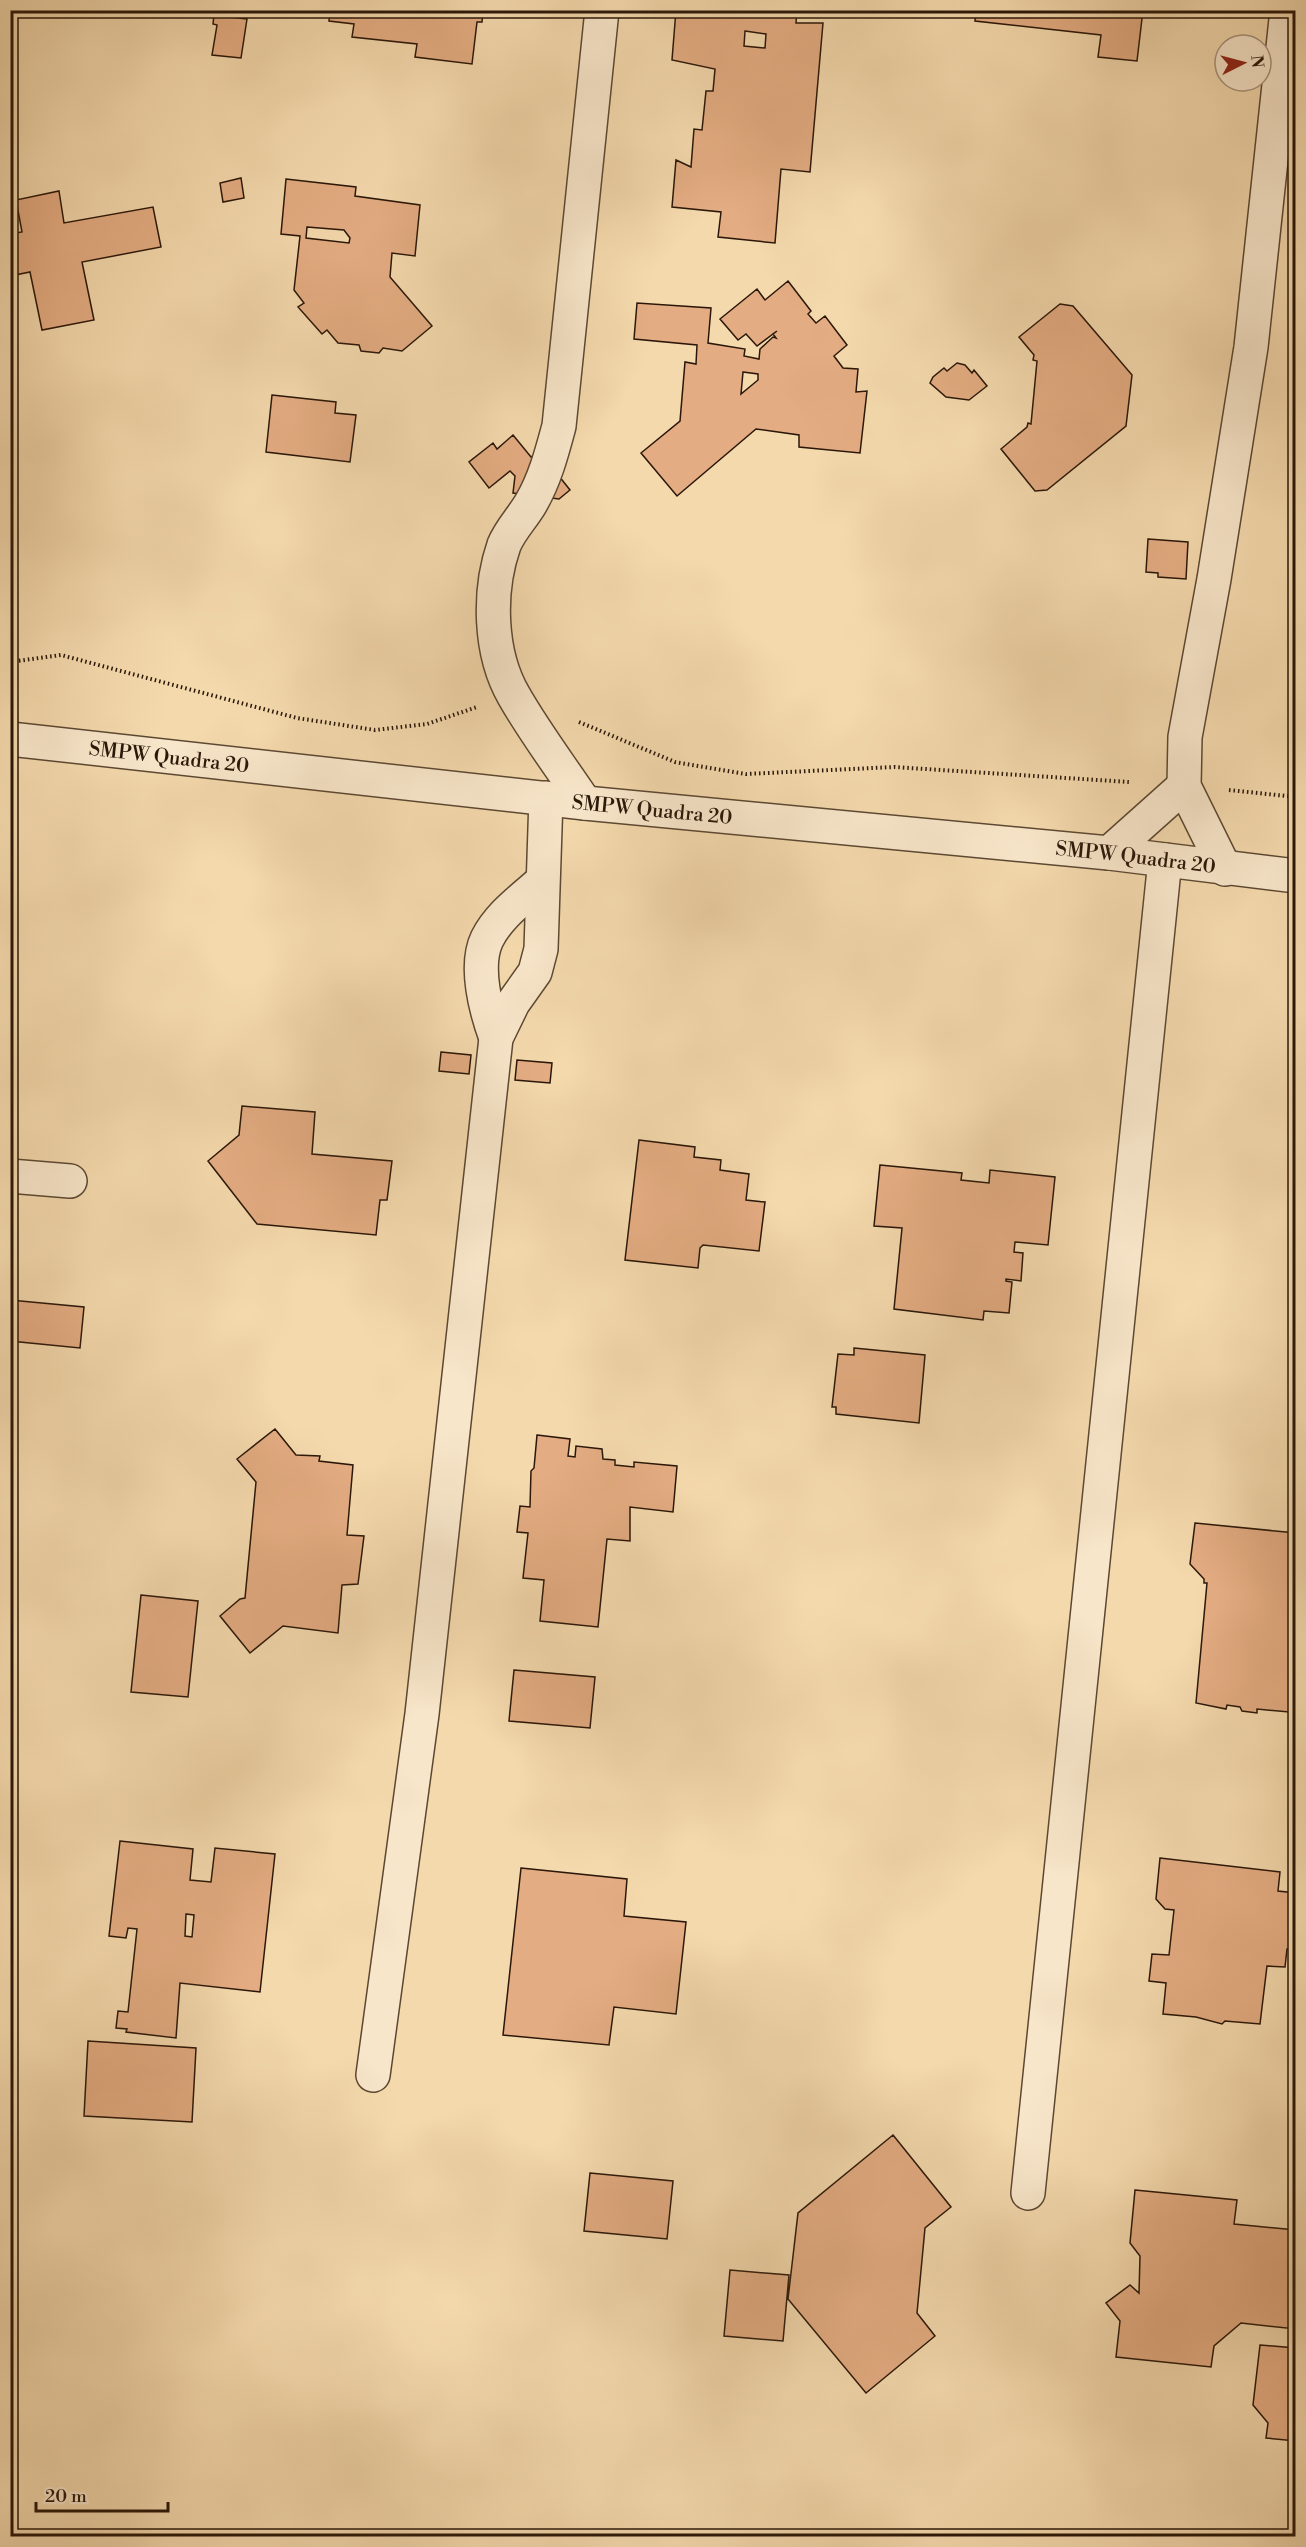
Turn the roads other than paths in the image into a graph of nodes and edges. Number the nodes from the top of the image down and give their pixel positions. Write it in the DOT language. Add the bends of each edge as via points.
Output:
graph roads {
  1 [pos="602,10"];
  2 [pos="1287,10"];
  3 [pos="10,739"];
  4 [pos="1184,786"];
  5 [pos="546,798"];
  6 [pos="585,803"];
  7 [pos="1110,853"];
  8 [pos="1165,860"];
  9 [pos="1225,869"];
  10 [pos="1296,876"];
  11 [pos="541,882"];
  12 [pos="496,1038"];
  13 [pos="10,1176"];
  14 [pos="70,1181"];
  15 [pos="373,2075"];
  16 [pos="1028,2193"];
  1 -- 6 [label="street" via="559,426 532,502 505,543 495,581 494,625 500,661 513,694"];
  2 -- 4 [label="street" via="1251,347 1185,737"];
  3 -- 5 [label="street, SMPW Quadra 20"];
  4 -- 7 [label="street"];
  4 -- 9 [label="street"];
  5 -- 6 [label="street, SMPW Quadra 20"];
  5 -- 11 [label="street"];
  6 -- 7 [label="street, SMPW Quadra 20"];
  7 -- 8 [label="street, SMPW Quadra 20"];
  8 -- 9 [label="street, SMPW Quadra 20"];
  8 -- 16 [label="street"];
  9 -- 10 [label="street, SMPW Quadra 20"];
  11 -- 12 [label="street" via="541,949 535,972 513,1003"];
  11 -- 12 [label="street" via="514,905 486,940 483,985"];
  12 -- 15 [label="street" via="422,1714"];
  13 -- 14 [label="street"];
}
